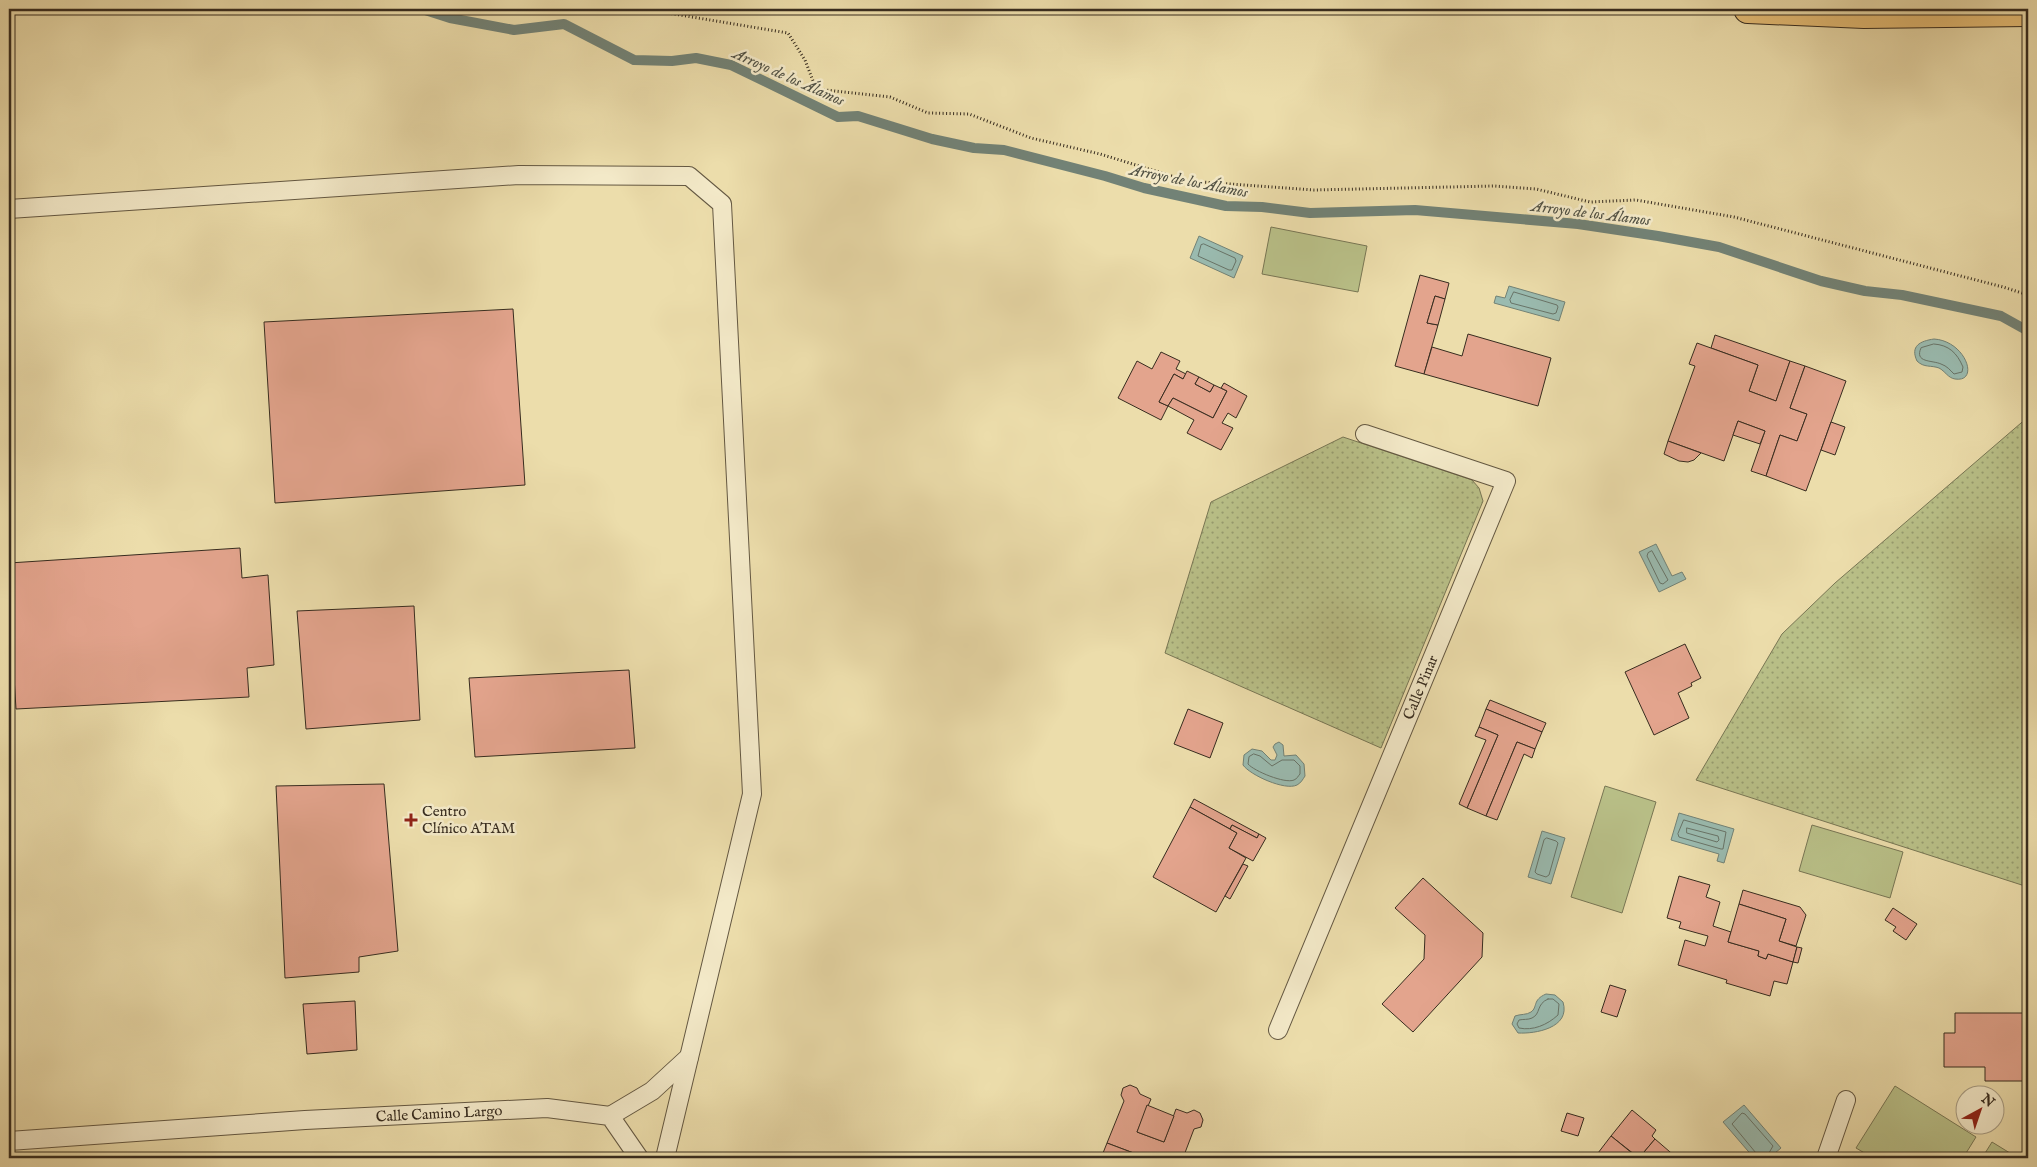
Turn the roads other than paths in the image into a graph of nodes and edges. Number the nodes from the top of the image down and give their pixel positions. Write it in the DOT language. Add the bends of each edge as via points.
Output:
graph roads {
  1 [pos="1748,9"];
  2 [pos="2028,12"];
  3 [pos="9,210"];
  4 [pos="1364,434"];
  5 [pos="1278,1030"];
  6 [pos="689,1058"];
  7 [pos="1846,1100"];
  8 [pos="610,1116"];
  9 [pos="9,1141"];
  10 [pos="640,1158"];
  11 [pos="665,1158"];
  12 [pos="1826,1158"];
  1 -- 2 [label="highway" via="1864,14"];
  3 -- 6 [label="lane" via="519,175 689,176 722,204 752,794"];
  4 -- 5 [label="lane, Calle Pinar" via="1506,481"];
  6 -- 8 [label="lane" via="652,1091"];
  6 -- 11 [label="lane"];
  7 -- 12 [label="lane"];
  8 -- 9 [label="lane, Calle Camino Largo" via="547,1108 305,1120"];
  8 -- 10 [label="lane"];
}
